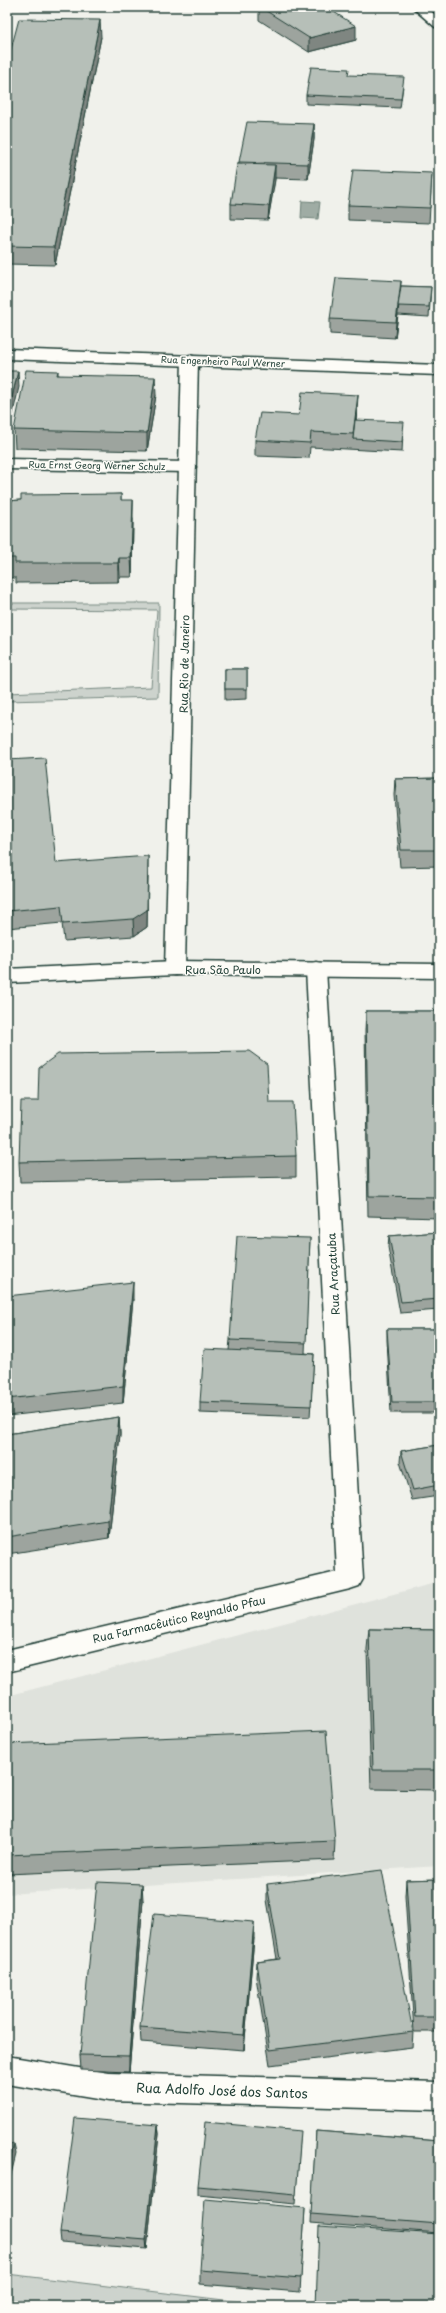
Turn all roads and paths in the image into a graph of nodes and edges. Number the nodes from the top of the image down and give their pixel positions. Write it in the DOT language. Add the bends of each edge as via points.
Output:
graph roads {
  1 [pos="418,7"];
  2 [pos="439,24"];
  3 [pos="7,354"];
  4 [pos="190,360"];
  5 [pos="439,370"];
  6 [pos="7,464"];
  7 [pos="188,467"];
  8 [pos="175,968"];
  9 [pos="316,970"];
  10 [pos="439,971"];
  11 [pos="7,976"];
  12 [pos="350,1579"];
  13 [pos="7,1660"];
  14 [pos="7,2070"];
  15 [pos="439,2096"];
  1 -- 2 [label="street"];
  3 -- 4 [label="street, Rua Engenheiro Paul Werner"];
  4 -- 5 [label="street, Rua Engenheiro Paul Werner"];
  4 -- 7 [label="street, Rua Rio de Janeiro"];
  6 -- 7 [label="street, Rua Ernst Georg Werner Schulz"];
  7 -- 8 [label="street, Rua Rio de Janeiro"];
  8 -- 9 [label="street, Rua São Paulo"];
  8 -- 11 [label="street, Rua São Paulo"];
  9 -- 10 [label="street, Rua São Paulo"];
  9 -- 12 [label="street, Rua Araçatuba"];
  12 -- 13 [label="street, Rua Farmacêutico Reynaldo Pfau"];
  14 -- 15 [label="street, Rua Adolfo José dos Santos" via="108,2087"];
}
